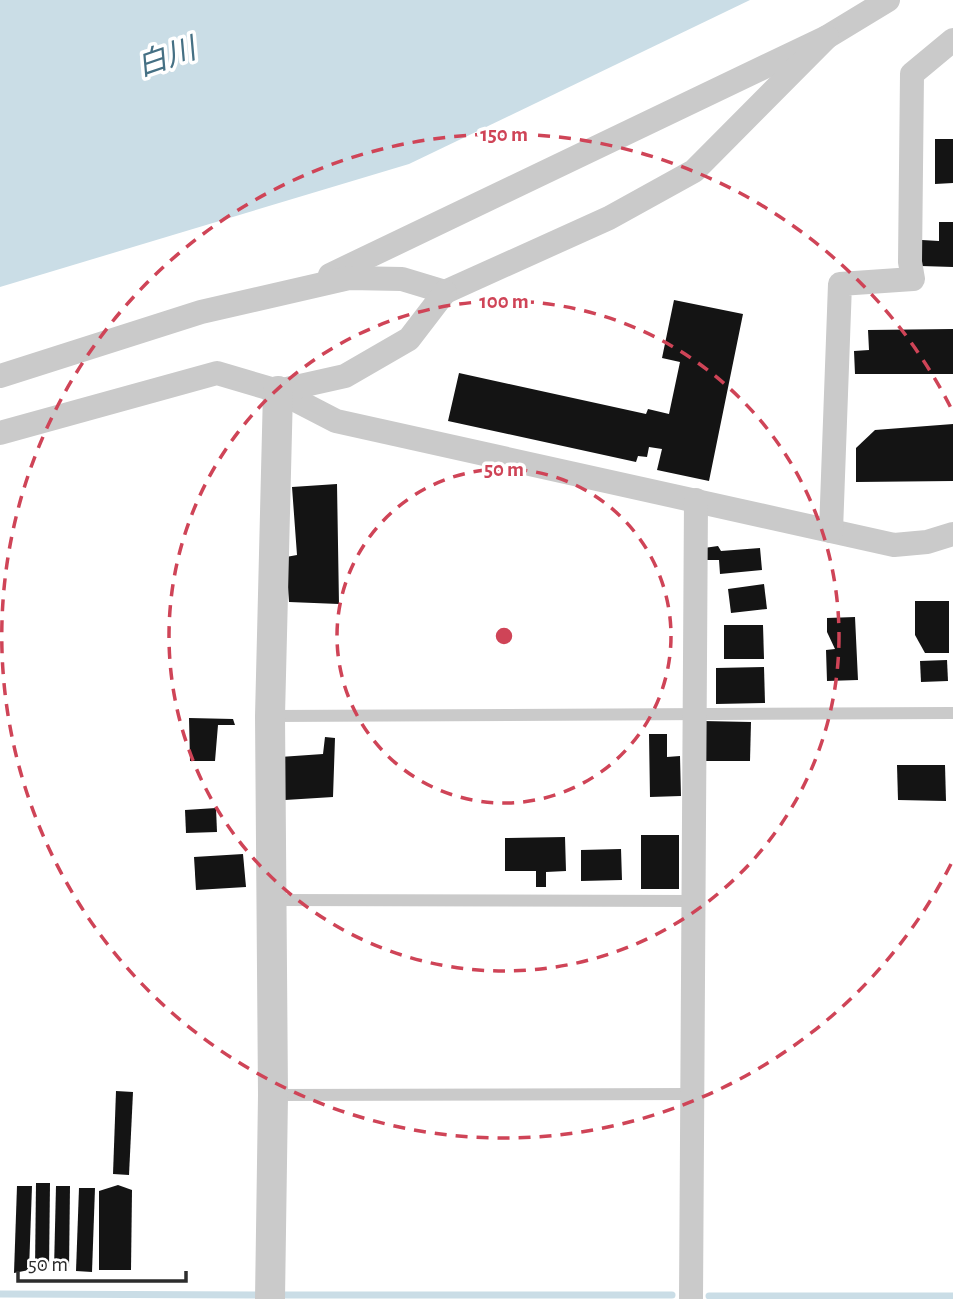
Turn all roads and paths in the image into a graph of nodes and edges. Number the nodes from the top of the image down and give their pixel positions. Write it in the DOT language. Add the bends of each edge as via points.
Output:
graph roads {
  1 [pos="888,0"];
  2 [pos="827,37"];
  3 [pos="953,40"];
  4 [pos="304,288"];
  5 [pos="445,292"];
  6 [pos="0,376"];
  7 [pos="278,391"];
  8 [pos="0,433"];
  9 [pos="696,500"];
  10 [pos="831,530"];
  11 [pos="953,534"];
  12 [pos="695,712"];
  13 [pos="953,713"];
  14 [pos="270,716"];
  15 [pos="271,900"];
  16 [pos="694,901"];
  17 [pos="692,1094"];
  18 [pos="273,1095"];
  19 [pos="270,1287"];
  20 [pos="691,1299"];
  1 -- 2 [label="street"];
  2 -- 4 [label="street"];
  2 -- 5 [label="street" via="694,171 599,222"];
  3 -- 10 [label="street" via="912,74 913,279 840,284"];
  4 -- 5 [label="street" via="349,278 402,279"];
  4 -- 6 [label="street" via="201,312"];
  5 -- 7 [label="street" via="409,339 345,376"];
  7 -- 8 [label="street" via="217,373"];
  7 -- 9 [label="street" via="336,421"];
  7 -- 14 [label="street"];
  9 -- 10 [label="street"];
  9 -- 12 [label="street"];
  10 -- 11 [label="street" via="894,545"];
  12 -- 13 [label="lane"];
  12 -- 14 [label="lane"];
  12 -- 16 [label="street"];
  14 -- 15 [label="street"];
  15 -- 16 [label="lane"];
  15 -- 18 [label="street"];
  16 -- 17 [label="street"];
  17 -- 18 [label="lane"];
  17 -- 20 [label="street"];
  18 -- 19 [label="street"];
}
